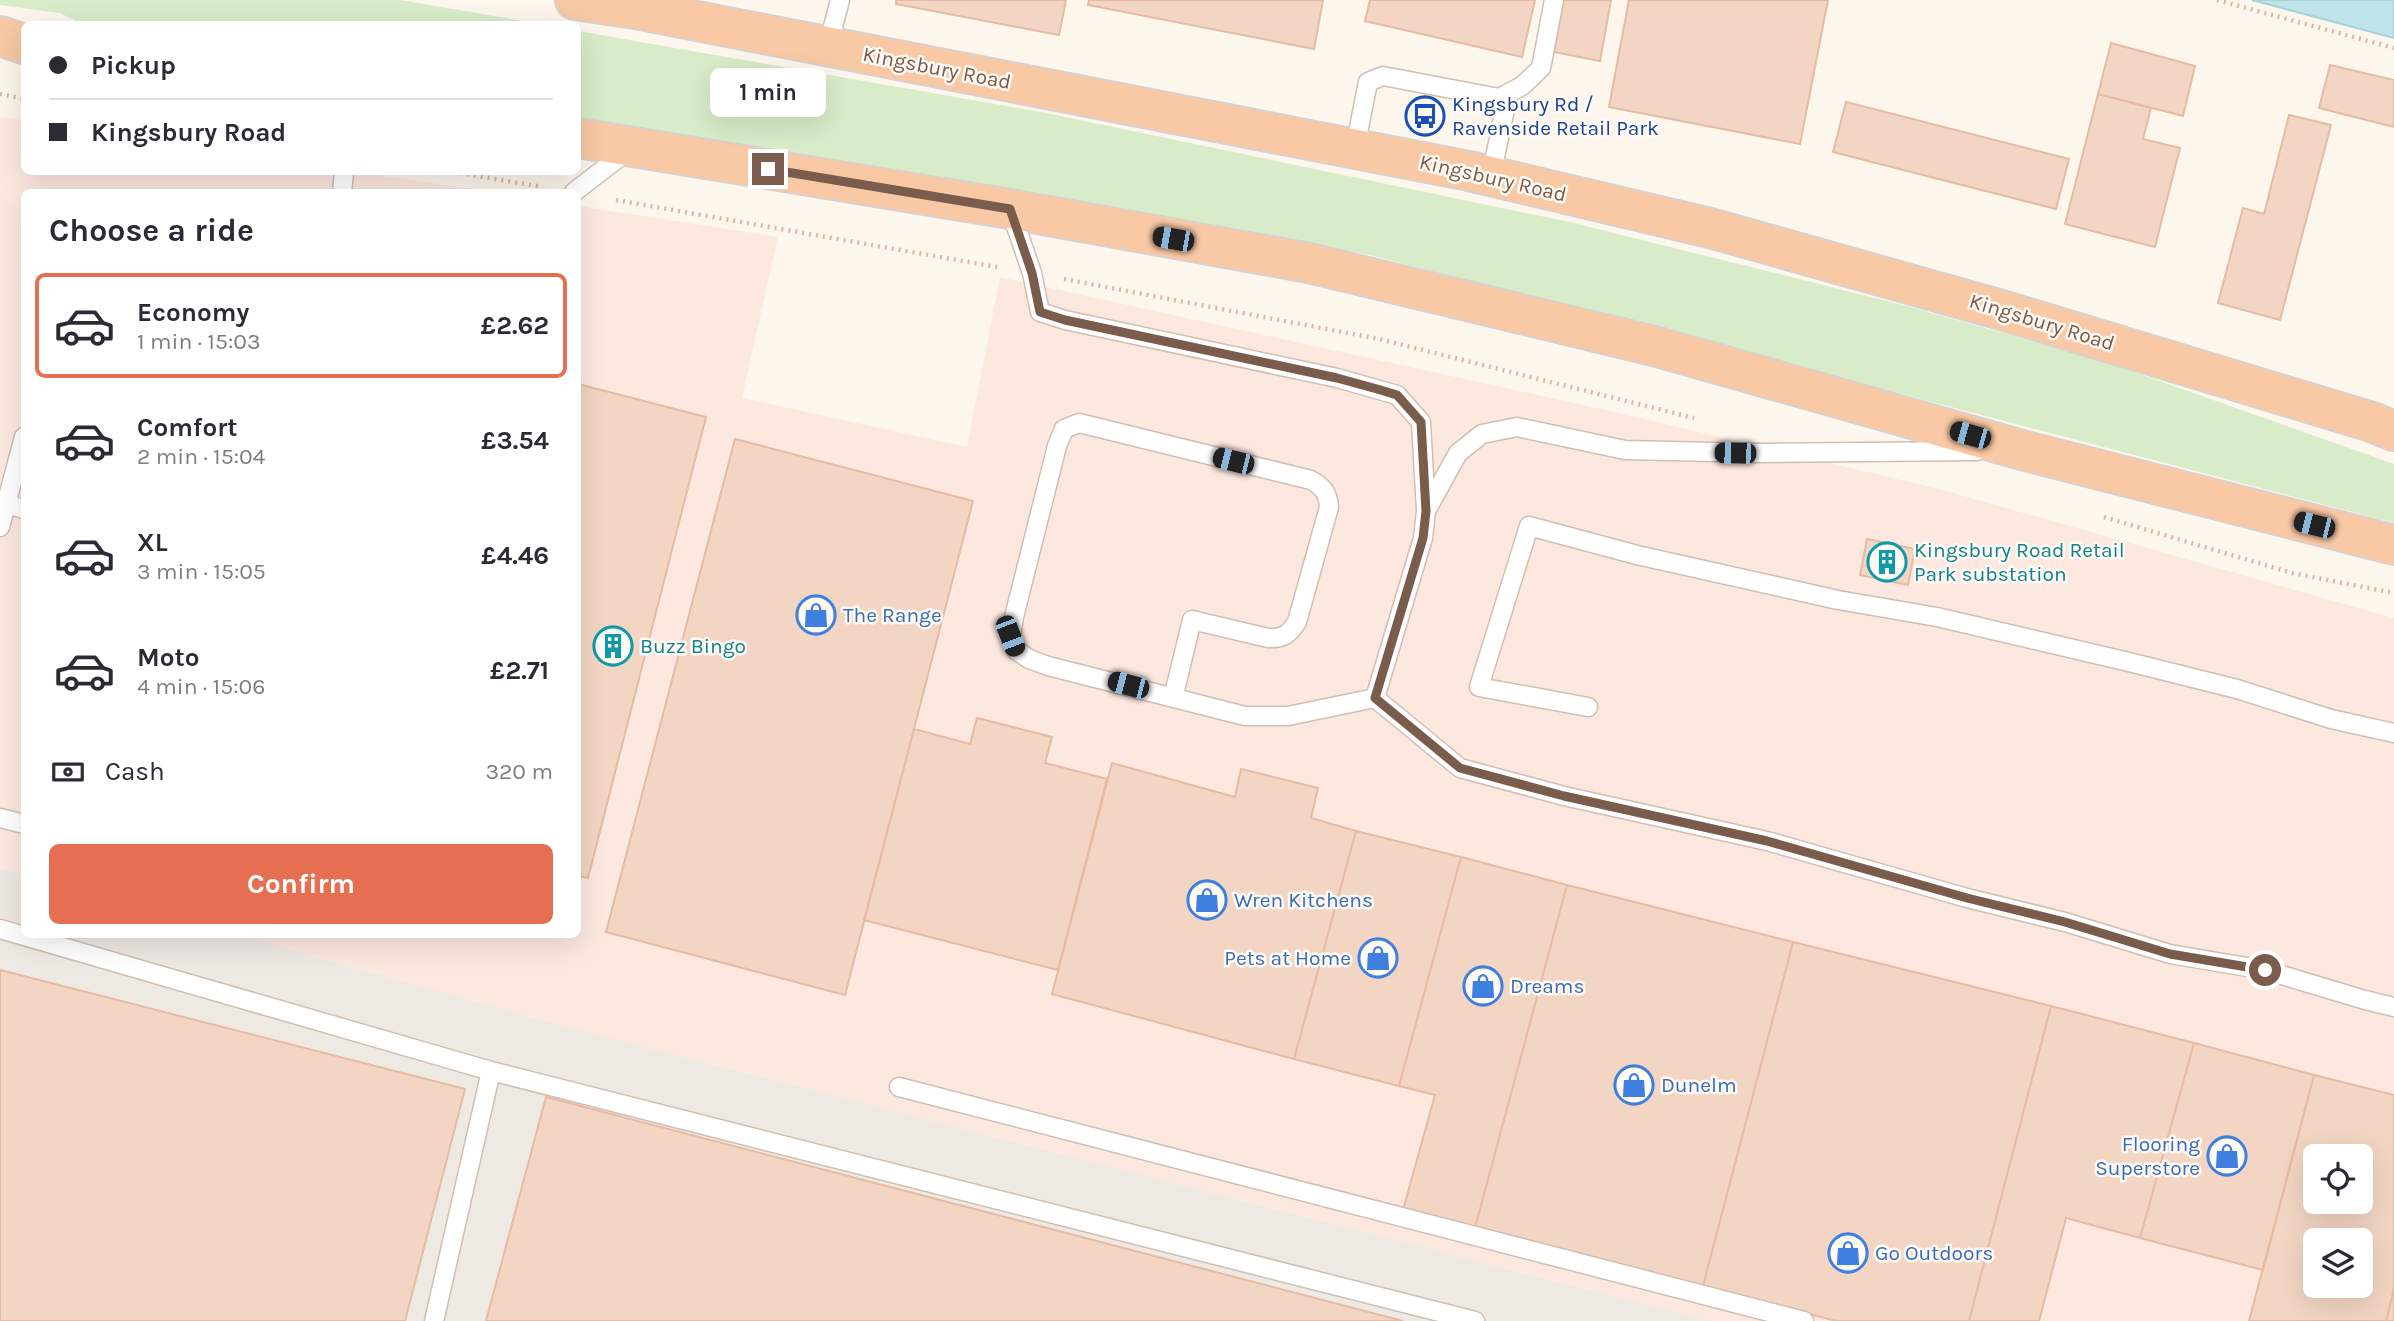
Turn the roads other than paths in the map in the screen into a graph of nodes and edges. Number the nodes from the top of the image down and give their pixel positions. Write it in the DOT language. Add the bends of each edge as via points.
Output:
graph roads {
  1 [pos="575,0"];
  2 [pos="840,0"];
  3 [pos="1554,0"];
  4 [pos="0,36"];
  5 [pos="21,43"];
  6 [pos="828,46"];
  7 [pos="0,47"];
  8 [pos="21,50"];
  9 [pos="1499,98"];
  10 [pos="581,138"];
  11 [pos="633,147"];
  12 [pos="1355,148"];
  13 [pos="1491,176"];
  14 [pos="578,189"];
  15 [pos="1010,209"];
  16 [pos="2394,431"];
  17 [pos="21,448"];
  18 [pos="2022,450"];
  19 [pos="6,504"];
  20 [pos="21,508"];
  21 [pos="1426,511"];
  22 [pos="0,527"];
  23 [pos="2394,545"];
  24 [pos="1173,698"];
  25 [pos="1375,698"];
  26 [pos="1588,707"];
  27 [pos="2394,733"];
  28 [pos="0,818"];
  29 [pos="21,823"];
  30 [pos="0,929"];
  31 [pos="21,935"];
  32 [pos="31,938"];
  33 [pos="2394,1007"];
  34 [pos="491,1071"];
  35 [pos="899,1087"];
  36 [pos="433,1321"];
  37 [pos="1475,1321"];
  38 [pos="1804,1321"];
  1 -- 6 [label="highway, Kingsbury Road"];
  2 -- 6 [label="lane"];
  3 -- 9 [label="lane" via="1541,68 1522,86"];
  4 -- 5 [label="highway"];
  6 -- 12 [label="highway, Kingsbury Road"];
  7 -- 8 [label="highway"];
  9 -- 12 [label="lane" via="1383,76 1368,82"];
  9 -- 13 [label="lane" via="1505,109"];
  10 -- 11 [label="highway"];
  11 -- 14 [label="lane"];
  11 -- 15 [label="highway"];
  12 -- 13 [label="highway, Kingsbury Road"];
  13 -- 16 [label="highway, Kingsbury Road" via="1710,228 1998,309"];
  15 -- 18 [label="highway" via="1335,270 1654,346"];
  15 -- 21 [label="lane" via="1040,312 1397,395 1421,422"];
  17 -- 19 [label="lane"];
  18 -- 21 [label="lane" via="1625,450 1517,427 1482,434 1458,453"];
  18 -- 23 [label="highway"];
  19 -- 20 [label="lane"];
  19 -- 22 [label="lane"];
  21 -- 25 [label="lane" via="1423,538"];
  24 -- 24 [label="lane" via="1029,659 1016,650 1010,636 1064,429 1079,424 1311,480 1322,486 1328,497 1297,622 1290,632 1280,639 1268,638 1192,620"];
  24 -- 25 [label="lane" via="1245,716 1288,716"];
  25 -- 33 [label="lane" via="1460,768 1767,841 2170,954 2265,970"];
  26 -- 27 [label="lane" via="1479,687 1529,526 1637,555 2119,660"];
  28 -- 29 [label="lane"];
  30 -- 31 [label="lane"];
  32 -- 34 [label="lane"];
  34 -- 36 [label="lane"];
  34 -- 37 [label="lane"];
  35 -- 38 [label="lane"];
}
